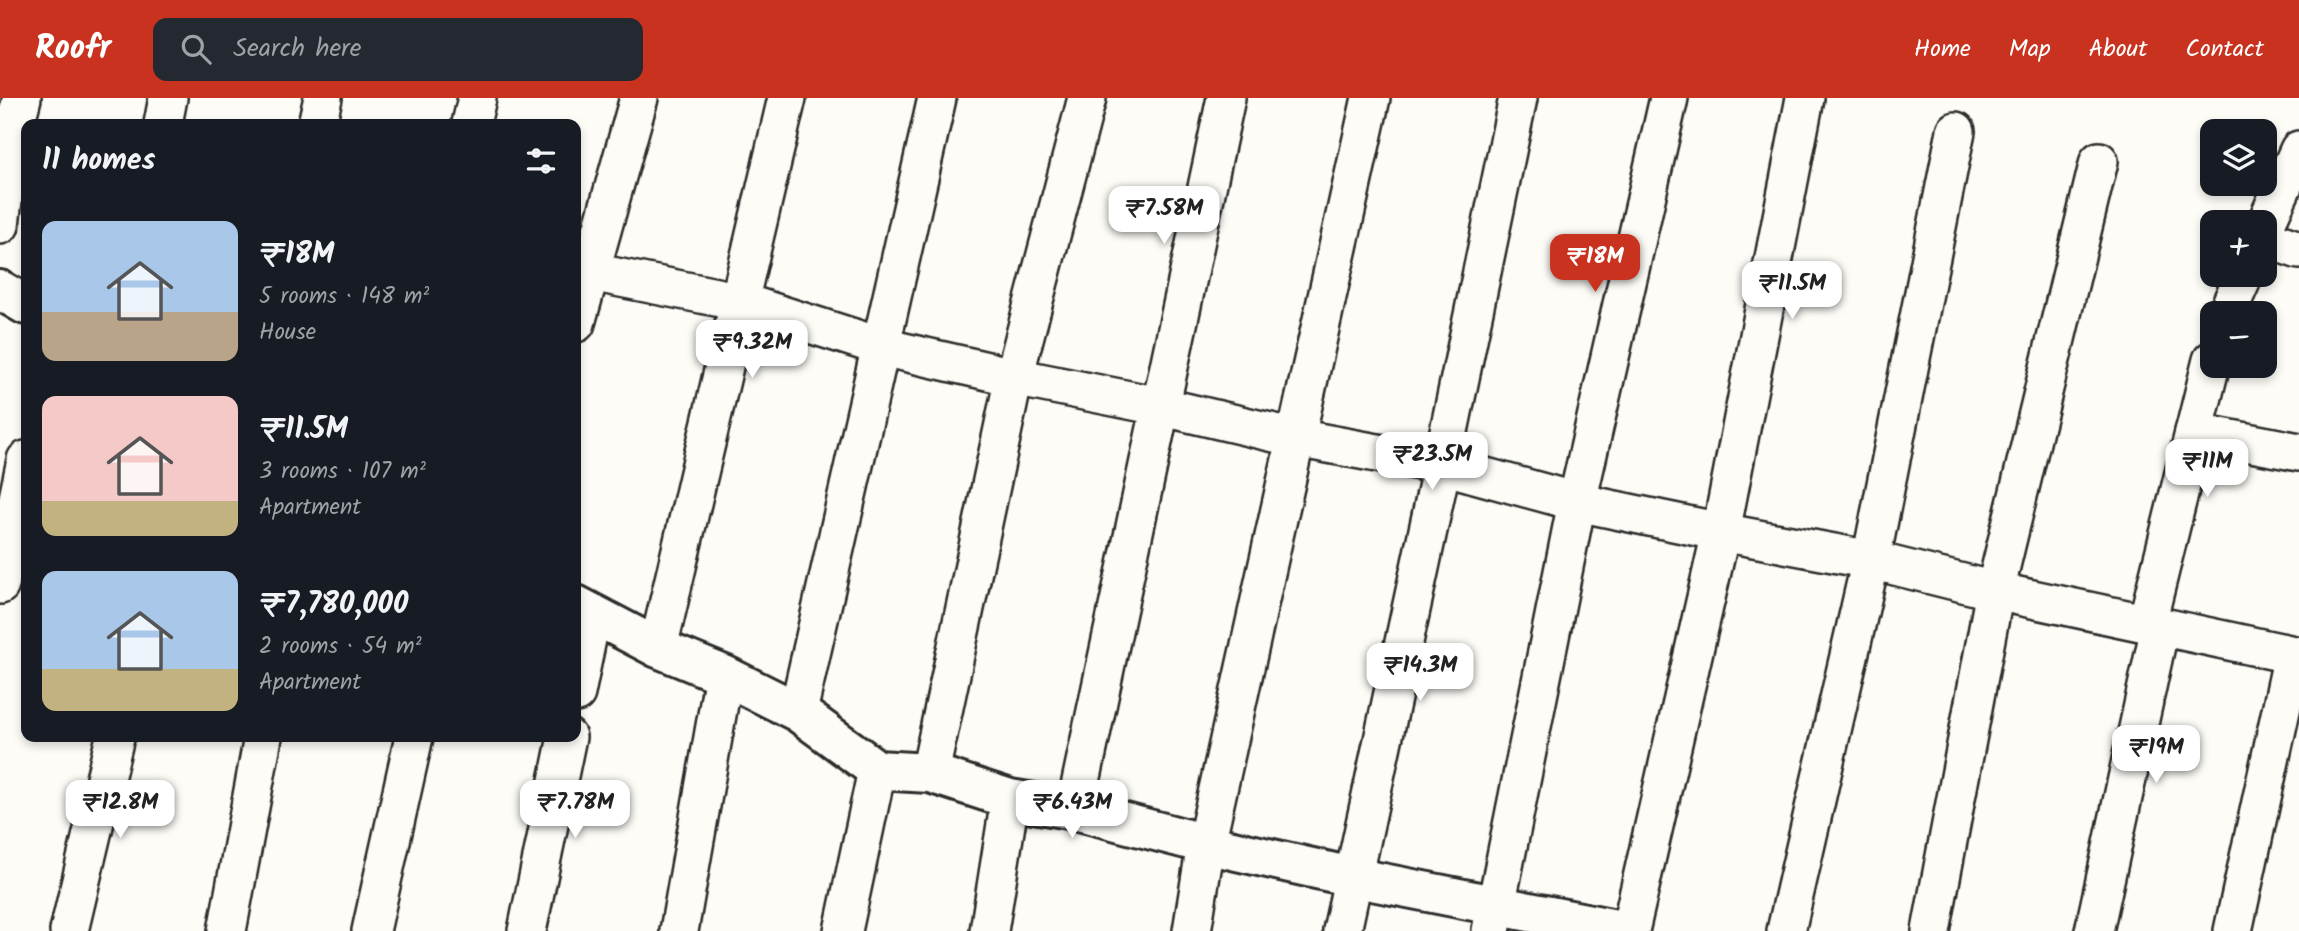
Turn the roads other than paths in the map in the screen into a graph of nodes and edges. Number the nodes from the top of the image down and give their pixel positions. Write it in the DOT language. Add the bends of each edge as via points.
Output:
graph roads {
  1 [pos="22,98"];
  2 [pos="168,98"];
  3 [pos="323,98"];
  4 [pos="477,98"];
  5 [pos="639,98"];
  6 [pos="786,98"];
  7 [pos="937,98"];
  8 [pos="1087,98"];
  9 [pos="1226,98"];
  10 [pos="1371,98"];
  11 [pos="1518,98"];
  12 [pos="1669,98"];
  13 [pos="1805,98"];
  14 [pos="164,119"];
  15 [pos="318,119"];
  16 [pos="472,119"];
  17 [pos="1956,131"];
  18 [pos="2299,149"];
  19 [pos="18,150"];
  20 [pos="2099,162"];
  21 [pos="2272,210"];
  22 [pos="0,225"];
  23 [pos="2277,242"];
  24 [pos="2299,250"];
  25 [pos="582,270"];
  26 [pos="0,290"];
  27 [pos="21,302"];
  28 [pos="741,302"];
  29 [pos="883,347"];
  30 [pos="1014,377"];
  31 [pos="2208,378"];
  32 [pos="1159,406"];
  33 [pos="2194,432"];
  34 [pos="1296,438"];
  35 [pos="2299,452"];
  36 [pos="1442,464"];
  37 [pos="21,484"];
  38 [pos="1577,502"];
  39 [pos="1721,532"];
  40 [pos="1871,559"];
  41 [pos="0,585"];
  42 [pos="1995,591"];
  43 [pos="584,610"];
  44 [pos="2153,625"];
  45 [pos="581,641"];
  46 [pos="658,648"];
  47 [pos="2296,656"];
  48 [pos="724,675"];
  49 [pos="798,712"];
  50 [pos="114,742"];
  51 [pos="262,742"];
  52 [pos="413,742"];
  53 [pos="566,742"];
  54 [pos="877,770"];
  55 [pos="930,773"];
  56 [pos="1010,799"];
  57 [pos="1075,810"];
  58 [pos="1206,845"];
  59 [pos="1352,877"];
  60 [pos="1494,917"];
  61 [pos="69,931"];
  62 [pos="227,931"];
  63 [pos="371,931"];
  64 [pos="527,931"];
  65 [pos="679,931"];
  66 [pos="843,931"];
  67 [pos="989,931"];
  68 [pos="1192,931"];
  69 [pos="1342,931"];
  70 [pos="1628,931"];
  71 [pos="1786,931"];
  72 [pos="1931,931"];
  73 [pos="2094,931"];
  74 [pos="2233,931"];
  1 -- 19 [label="street"];
  2 -- 14 [label="street"];
  3 -- 15 [label="street"];
  4 -- 16 [label="street"];
  5 -- 25 [label="street"];
  6 -- 28 [label="street"];
  7 -- 29 [label="street"];
  8 -- 30 [label="street"];
  9 -- 32 [label="street"];
  10 -- 34 [label="street"];
  11 -- 36 [label="street"];
  12 -- 38 [label="street"];
  13 -- 39 [label="street"];
  17 -- 40 [label="street"];
  18 -- 21 [label="street"];
  19 -- 22 [label="street"];
  20 -- 42 [label="street"];
  23 -- 24 [label="street"];
  25 -- 28 [label="street"];
  26 -- 27 [label="street"];
  28 -- 29 [label="street"];
  28 -- 46 [label="street"];
  29 -- 30 [label="street"];
  29 -- 49 [label="street"];
  30 -- 32 [label="street"];
  30 -- 55 [label="street"];
  31 -- 33 [label="street"];
  32 -- 34 [label="street"];
  32 -- 57 [label="street"];
  33 -- 35 [label="street"];
  33 -- 44 [label="street"];
  34 -- 36 [label="street"];
  34 -- 58 [label="street"];
  36 -- 38 [label="street"];
  36 -- 59 [label="street"];
  37 -- 41 [label="street"];
  38 -- 39 [label="street"];
  38 -- 60 [label="street"];
  39 -- 40 [label="street"];
  39 -- 70 [label="street"];
  40 -- 42 [label="street"];
  40 -- 71 [label="street"];
  42 -- 44 [label="street"];
  42 -- 72 [label="street"];
  43 -- 45 [label="street"];
  43 -- 46 [label="street"];
  44 -- 47 [label="street"];
  44 -- 73 [label="street"];
  46 -- 48 [label="street"];
  47 -- 74 [label="street"];
  48 -- 49 [label="street"];
  48 -- 65 [label="street"];
  49 -- 54 [label="street"];
  50 -- 61 [label="street"];
  51 -- 62 [label="street"];
  52 -- 63 [label="street"];
  53 -- 64 [label="street"];
  54 -- 55 [label="street"];
  54 -- 66 [label="street"];
  55 -- 56 [label="street"];
  56 -- 57 [label="street"];
  56 -- 67 [label="street"];
  57 -- 58 [label="street"];
  58 -- 59 [label="street"];
  58 -- 68 [label="street"];
  59 -- 60 [label="street"];
  59 -- 69 [label="street"];
  60 -- 70 [label="street"];
}
